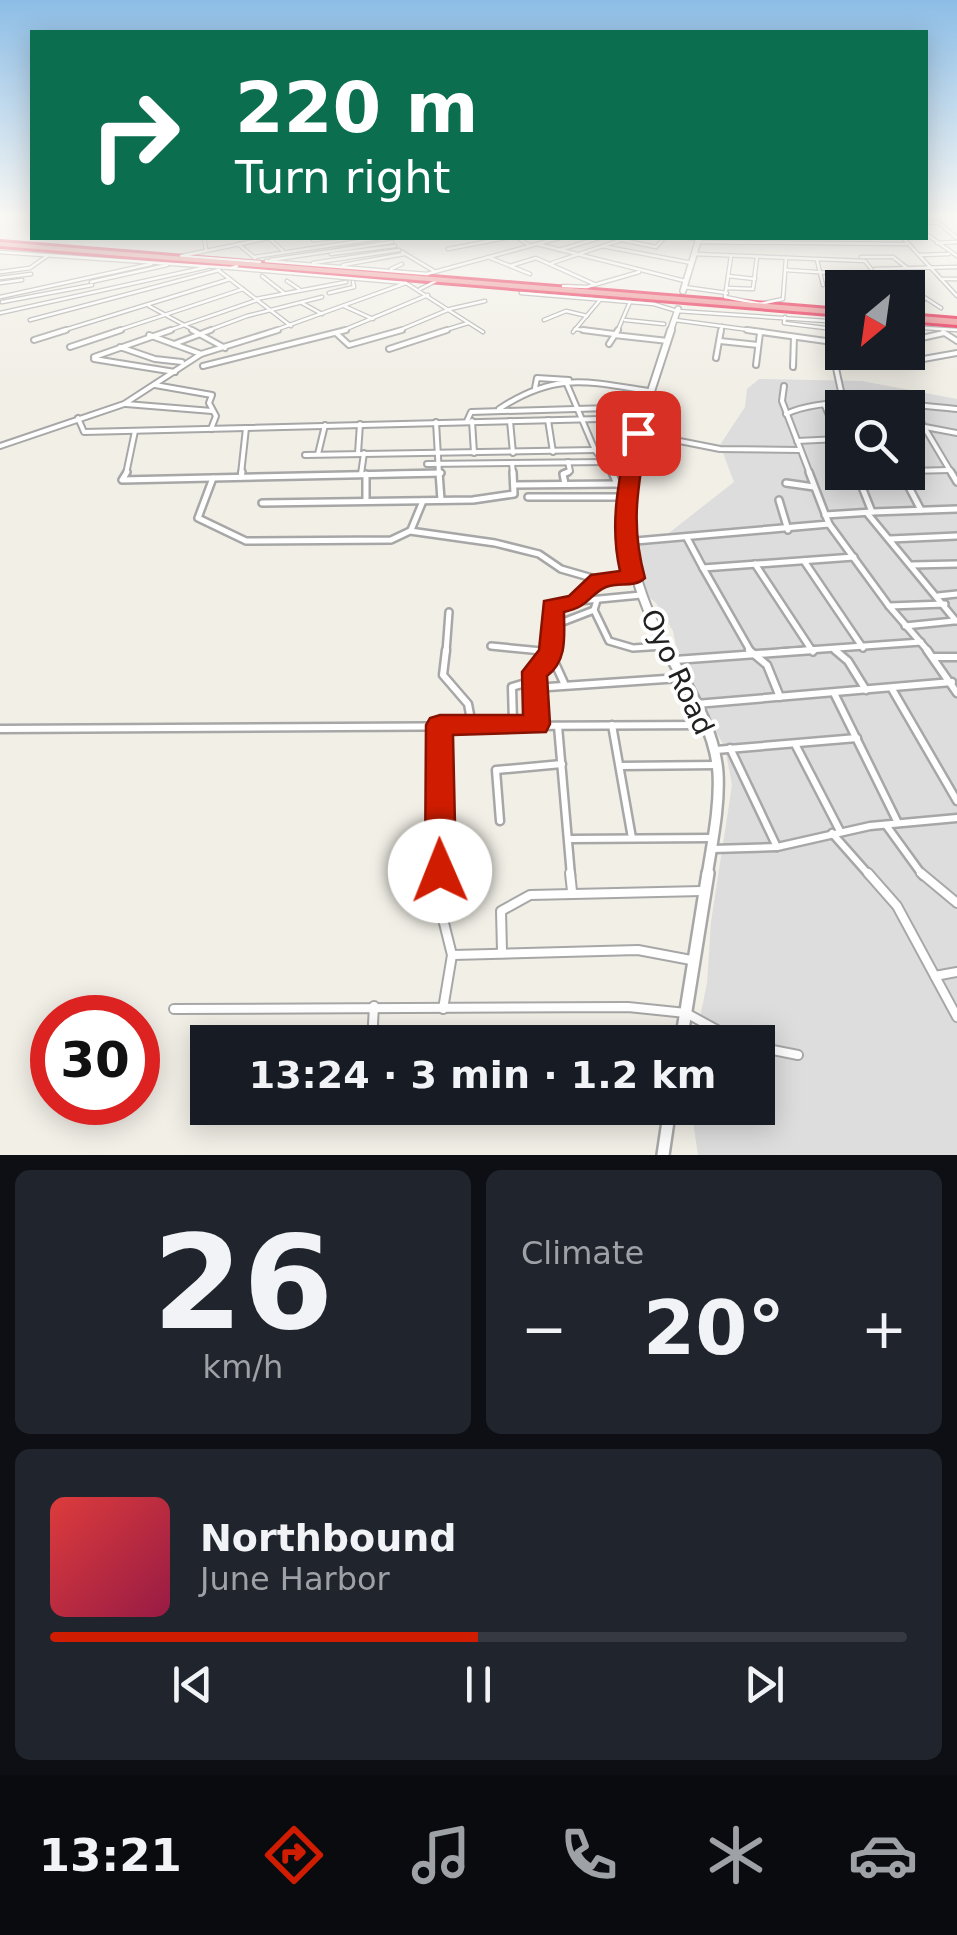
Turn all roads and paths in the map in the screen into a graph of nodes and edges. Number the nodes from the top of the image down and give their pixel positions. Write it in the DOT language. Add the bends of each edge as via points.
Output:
graph roads {
  1 [pos="124,272"];
  2 [pos="138,272"];
  3 [pos="186,272"];
  4 [pos="211,272"];
  5 [pos="221,272"];
  6 [pos="279,272"];
  7 [pos="343,272"];
  8 [pos="379,272"];
  9 [pos="399,272"];
  10 [pos="430,272"];
  11 [pos="445,272"];
  12 [pos="525,272"];
  13 [pos="567,272"];
  14 [pos="644,272"];
  15 [pos="689,272"];
  16 [pos="729,272"];
  17 [pos="756,272"];
  18 [pos="786,272"];
  19 [pos="820,272"];
  20 [pos="825,272"];
  21 [pos="936,272"];
  22 [pos="32,274"];
  23 [pos="530,274"];
  24 [pos="424,276"];
  25 [pos="435,276"];
  26 [pos="728,276"];
  27 [pos="0,278"];
  28 [pos="633,278"];
  29 [pos="230,279"];
  30 [pos="22,280"];
  31 [pos="361,280"];
  32 [pos="755,280"];
  33 [pos="941,280"];
  34 [pos="957,280"];
  35 [pos="286,281"];
  36 [pos="91,282"];
  37 [pos="353,282"];
  38 [pos="406,283"];
  39 [pos="484,284"];
  40 [pos="594,284"];
  41 [pos="563,286"];
  42 [pos="823,286"];
  43 [pos="684,287"];
  44 [pos="242,289"];
  45 [pos="420,289"];
  46 [pos="302,290"];
  47 [pos="727,290"];
  48 [pos="521,292"];
  49 [pos="95,293"];
  50 [pos="284,293"];
  51 [pos="329,293"];
  52 [pos="955,293"];
  53 [pos="428,295"];
  54 [pos="322,298"];
  55 [pos="601,299"];
  56 [pos="1,300"];
  57 [pos="256,300"];
  58 [pos="927,300"];
  59 [pos="485,301"];
  60 [pos="630,301"];
  61 [pos="302,303"];
  62 [pos="146,305"];
  63 [pos="762,305"];
  64 [pos="344,306"];
  65 [pos="445,308"];
  66 [pos="941,308"];
  67 [pos="270,311"];
  68 [pos="722,311"];
  69 [pos="0,312"];
  70 [pos="677,313"];
  71 [pos="165,314"];
  72 [pos="754,314"];
  73 [pos="825,314"];
  74 [pos="323,315"];
  75 [pos="825,315"];
  76 [pos="587,316"];
  77 [pos="825,318"];
  78 [pos="373,319"];
  79 [pos="30,320"];
  80 [pos="544,320"];
  81 [pos="625,320"];
  82 [pos="784,320"];
  83 [pos="925,322"];
  84 [pos="468,323"];
  85 [pos="181,324"];
  86 [pos="664,324"];
  87 [pos="925,324"];
  88 [pos="292,326"];
  89 [pos="719,326"];
  90 [pos="957,326"];
  91 [pos="825,327"];
  92 [pos="938,328"];
  93 [pos="750,330"];
  94 [pos="484,332"];
  95 [pos="760,332"];
  96 [pos="201,334"];
  97 [pos="336,334"];
  98 [pos="944,334"];
  99 [pos="150,335"];
  100 [pos="614,335"];
  101 [pos="784,335"];
  102 [pos="794,337"];
  103 [pos="925,338"];
  104 [pos="34,340"];
  105 [pos="668,341"];
  106 [pos="720,341"];
  107 [pos="957,341"];
  108 [pos="825,342"];
  109 [pos="174,344"];
  110 [pos="609,344"];
  111 [pos="758,345"];
  112 [pos="70,346"];
  113 [pos="120,347"];
  114 [pos="225,348"];
  115 [pos="389,349"];
  116 [pos="201,354"];
  117 [pos="957,354"];
  118 [pos="716,358"];
  119 [pos="925,359"];
  120 [pos="185,363"];
  121 [pos="756,365"];
  122 [pos="203,366"];
  123 [pos="793,367"];
  124 [pos="175,372"];
  125 [pos="579,381"];
  126 [pos="566,382"];
  127 [pos="155,385"];
  128 [pos="784,386"];
  129 [pos="534,388"];
  130 [pos="648,391"];
  131 [pos="124,404"];
  132 [pos="643,406"];
  133 [pos="825,406"];
  134 [pos="925,406"];
  135 [pos="578,408"];
  136 [pos="957,409"];
  137 [pos="496,410"];
  138 [pos="212,411"];
  139 [pos="786,414"];
  140 [pos="78,418"];
  141 [pos="641,418"];
  142 [pos="585,419"];
  143 [pos="510,420"];
  144 [pos="548,420"];
  145 [pos="469,421"];
  146 [pos="436,422"];
  147 [pos="360,424"];
  148 [pos="246,428"];
  149 [pos="323,428"];
  150 [pos="925,428"];
  151 [pos="211,429"];
  152 [pos="135,431"];
  153 [pos="957,432"];
  154 [pos="638,433"];
  155 [pos="796,442"];
  156 [pos="825,443"];
  157 [pos="0,446"];
  158 [pos="438,450"];
  159 [pos="594,450"];
  160 [pos="800,450"];
  161 [pos="513,452"];
  162 [pos="361,453"];
  163 [pos="474,453"];
  164 [pos="553,453"];
  165 [pos="318,454"];
  166 [pos="305,455"];
  167 [pos="568,462"];
  168 [pos="606,462"];
  169 [pos="512,463"];
  170 [pos="426,464"];
  171 [pos="441,464"];
  172 [pos="950,470"];
  173 [pos="925,471"];
  174 [pos="441,472"];
  175 [pos="364,474"];
  176 [pos="242,477"];
  177 [pos="213,478"];
  178 [pos="957,482"];
  179 [pos="786,483"];
  180 [pos="514,484"];
  181 [pos="565,484"];
  182 [pos="814,488"];
  183 [pos="623,490"];
  184 [pos="862,490"];
  185 [pos="912,490"];
  186 [pos="528,497"];
  187 [pos="366,500"];
  188 [pos="441,500"];
  189 [pos="779,500"];
  190 [pos="424,501"];
  191 [pos="262,503"];
  192 [pos="957,509"];
  193 [pos="921,510"];
  194 [pos="870,512"];
  195 [pos="825,515"];
  196 [pos="830,524"];
  197 [pos="788,530"];
  198 [pos="410,531"];
  199 [pos="957,536"];
  200 [pos="687,538"];
  201 [pos="890,539"];
  202 [pos="624,542"];
  203 [pos="854,557"];
  204 [pos="804,561"];
  205 [pos="755,564"];
  206 [pos="957,564"];
  207 [pos="912,565"];
  208 [pos="704,568"];
  209 [pos="633,578"];
  210 [pos="599,580"];
  211 [pos="957,594"];
  212 [pos="641,595"];
  213 [pos="938,596"];
  214 [pos="596,600"];
  215 [pos="576,602"];
  216 [pos="944,604"];
  217 [pos="889,606"];
  218 [pos="594,610"];
  219 [pos="449,612"];
  220 [pos="956,621"];
  221 [pos="554,625"];
  222 [pos="904,626"];
  223 [pos="922,642"];
  224 [pos="491,646"];
  225 [pos="666,646"];
  226 [pos="863,648"];
  227 [pos="552,650"];
  228 [pos="835,650"];
  229 [pos="813,652"];
  230 [pos="754,656"];
  231 [pos="957,657"];
  232 [pos="934,658"];
  233 [pos="673,660"];
  234 [pos="680,678"];
  235 [pos="952,682"];
  236 [pos="565,684"];
  237 [pos="534,688"];
  238 [pos="892,689"];
  239 [pos="866,690"];
  240 [pos="957,692"];
  241 [pos="834,693"];
  242 [pos="780,698"];
  243 [pos="695,704"];
  244 [pos="472,724"];
  245 [pos="512,724"];
  246 [pos="536,724"];
  247 [pos="612,724"];
  248 [pos="440,725"];
  249 [pos="557,725"];
  250 [pos="704,725"];
  251 [pos="0,729"];
  252 [pos="857,738"];
  253 [pos="796,746"];
  254 [pos="730,748"];
  255 [pos="713,750"];
  256 [pos="562,764"];
  257 [pos="717,764"];
  258 [pos="620,766"];
  259 [pos="957,801"];
  260 [pos="957,818"];
  261 [pos="500,821"];
  262 [pos="898,823"];
  263 [pos="885,824"];
  264 [pos="836,832"];
  265 [pos="632,838"];
  266 [pos="712,838"];
  267 [pos="570,839"];
  268 [pos="777,847"];
  269 [pos="711,849"];
  270 [pos="706,890"];
  271 [pos="572,891"];
  272 [pos="957,903"];
  273 [pos="502,951"];
  274 [pos="452,955"];
  275 [pos="694,960"];
  276 [pos="957,972"];
  277 [pos="935,976"];
  278 [pos="374,1006"];
  279 [pos="174,1009"];
  280 [pos="443,1009"];
  281 [pos="686,1013"];
  282 [pos="957,1017"];
  283 [pos="373,1025"];
  284 [pos="684,1025"];
  285 [pos="708,1025"];
  286 [pos="775,1050"];
  287 [pos="798,1055"];
  288 [pos="668,1125"];
  289 [pos="664,1155"];
  1 -- 36 [label="street"];
  2 -- 36 [label="street"];
  3 -- 49 [label="street"];
  4 -- 79 [label="street"];
  5 -- 29 [label="street"];
  6 -- 31 [label="street"];
  6 -- 50 [label="street" via="262,277"];
  7 -- 25 [label="highway"];
  8 -- 24 [label="highway"];
  9 -- 24 [label="street"];
  10 -- 25 [label="street"];
  11 -- 25 [label="street"];
  12 -- 23 [label="street"];
  13 -- 40 [label="street"];
  14 -- 28 [label="street"];
  14 -- 40 [label="street"];
  14 -- 43 [label="street"];
  15 -- 43 [label="street"];
  16 -- 26 [label="street"];
  17 -- 32 [label="street"];
  18 -- 63 [label="street" via="782,300"];
  19 -- 20 [label="street"];
  19 -- 42 [label="street"];
  21 -- 33 [label="street"];
  22 -- 27 [label="street"];
  24 -- 25 [label="street"];
  24 -- 39 [label="highway"];
  25 -- 39 [label="highway"];
  25 -- 45 [label="street"];
  26 -- 32 [label="street"];
  26 -- 47 [label="street"];
  27 -- 30 [label="street"];
  29 -- 44 [label="street"];
  29 -- 62 [label="street"];
  31 -- 37 [label="street"];
  31 -- 38 [label="street"];
  32 -- 47 [label="street" via="752,290"];
  33 -- 34 [label="street"];
  33 -- 52 [label="street"];
  35 -- 46 [label="street"];
  36 -- 49 [label="street"];
  36 -- 56 [label="street"];
  37 -- 46 [label="street"];
  37 -- 51 [label="street"];
  38 -- 45 [label="street"];
  38 -- 64 [label="street"];
  39 -- 63 [label="highway"];
  39 -- 75 [label="highway"];
  40 -- 41 [label="street"];
  43 -- 47 [label="street"];
  44 -- 57 [label="street"];
  44 -- 71 [label="street"];
  45 -- 53 [label="street"];
  46 -- 50 [label="street"];
  47 -- 63 [label="street" via="730,300"];
  48 -- 55 [label="street"];
  49 -- 69 [label="street"];
  50 -- 57 [label="street"];
  53 -- 65 [label="street"];
  53 -- 78 [label="street"];
  54 -- 61 [label="street"];
  55 -- 60 [label="street"];
  55 -- 76 [label="street"];
  57 -- 67 [label="street"];
  57 -- 85 [label="street"];
  58 -- 66 [label="street"];
  59 -- 65 [label="street"];
  60 -- 70 [label="street"];
  60 -- 81 [label="street"];
  61 -- 67 [label="street"];
  61 -- 74 [label="street"];
  62 -- 71 [label="street"];
  62 -- 104 [label="street"];
  63 -- 73 [label="highway"];
  64 -- 74 [label="street"];
  64 -- 78 [label="street"];
  65 -- 84 [label="street"];
  65 -- 97 [label="street" via="356,344"];
  67 -- 88 [label="street"];
  67 -- 96 [label="street"];
  68 -- 70 [label="street"];
  68 -- 72 [label="street"];
  68 -- 89 [label="street"];
  70 -- 89 [label="street"];
  70 -- 105 [label="street, Oyo Road"];
  71 -- 85 [label="street"];
  71 -- 112 [label="street"];
  72 -- 82 [label="street"];
  72 -- 93 [label="street"];
  74 -- 88 [label="street"];
  76 -- 80 [label="street" via="566,310"];
  76 -- 100 [label="street" via="574,331"];
  77 -- 82 [label="street"];
  78 -- 97 [label="street"];
  81 -- 86 [label="street"];
  81 -- 100 [label="street"];
  82 -- 91 [label="street"];
  82 -- 101 [label="street"];
  83 -- 90 [label="highway"];
  84 -- 94 [label="street"];
  84 -- 115 [label="street"];
  85 -- 96 [label="street"];
  85 -- 99 [label="street"];
  87 -- 92 [label="street"];
  88 -- 114 [label="street"];
  89 -- 93 [label="street"];
  89 -- 106 [label="street"];
  90 -- 92 [label="street"];
  92 -- 98 [label="street"];
  93 -- 95 [label="street"];
  95 -- 101 [label="street"];
  95 -- 111 [label="street"];
  96 -- 109 [label="street"];
  96 -- 114 [label="street"];
  97 -- 122 [label="street"];
  98 -- 103 [label="street"];
  98 -- 107 [label="street"];
  99 -- 109 [label="street"];
  99 -- 113 [label="street"];
  100 -- 105 [label="street"];
  100 -- 110 [label="street"];
  101 -- 102 [label="street"];
  102 -- 108 [label="street"];
  102 -- 123 [label="street"];
  105 -- 130 [label="street, Oyo Road"];
  106 -- 111 [label="street"];
  106 -- 118 [label="street"];
  109 -- 116 [label="street"];
  111 -- 121 [label="street"];
  113 -- 120 [label="street"];
  113 -- 124 [label="street" via="93,358"];
  114 -- 116 [label="street"];
  116 -- 120 [label="street"];
  117 -- 119 [label="street"];
  120 -- 124 [label="street"];
  124 -- 127 [label="street"];
  125 -- 126 [label="street"];
  125 -- 129 [label="street" via="537,378"];
  125 -- 130 [label="street"];
  126 -- 129 [label="street"];
  126 -- 135 [label="street"];
  127 -- 131 [label="street"];
  127 -- 138 [label="street" via="212,394"];
  128 -- 139 [label="street"];
  129 -- 137 [label="street"];
  130 -- 132 [label="street, Oyo Road"];
  131 -- 138 [label="street"];
  131 -- 140 [label="street"];
  132 -- 135 [label="street"];
  132 -- 141 [label="street, Oyo Road"];
  133 -- 139 [label="street" via="796,406"];
  134 -- 136 [label="street"];
  135 -- 137 [label="street"];
  135 -- 142 [label="street"];
  137 -- 145 [label="street" via="470,412"];
  138 -- 151 [label="street"];
  139 -- 155 [label="street"];
  140 -- 152 [label="street" via="81,432"];
  140 -- 157 [label="street"];
  141 -- 142 [label="street"];
  141 -- 154 [label="street, Oyo Road"];
  142 -- 144 [label="street"];
  142 -- 159 [label="street"];
  143 -- 144 [label="street"];
  143 -- 145 [label="street"];
  143 -- 161 [label="street"];
  144 -- 164 [label="street"];
  145 -- 146 [label="street"];
  145 -- 163 [label="street"];
  146 -- 147 [label="street"];
  146 -- 158 [label="street"];
  147 -- 149 [label="street"];
  147 -- 162 [label="street"];
  148 -- 149 [label="street"];
  148 -- 151 [label="street"];
  148 -- 176 [label="street"];
  149 -- 165 [label="street"];
  150 -- 153 [label="street"];
  150 -- 172 [label="street"];
  151 -- 152 [label="street"];
  152 -- 177 [label="street" via="122,480"];
  154 -- 160 [label="street" via="720,449"];
  154 -- 183 [label="street, Oyo Road"];
  155 -- 156 [label="street"];
  155 -- 160 [label="street"];
  158 -- 162 [label="street"];
  158 -- 163 [label="street"];
  158 -- 171 [label="street"];
  159 -- 164 [label="street"];
  159 -- 168 [label="street"];
  160 -- 182 [label="street"];
  161 -- 163 [label="street"];
  161 -- 164 [label="street"];
  162 -- 165 [label="street"];
  162 -- 175 [label="street"];
  165 -- 166 [label="street"];
  167 -- 168 [label="street"];
  167 -- 169 [label="street"];
  167 -- 181 [label="street"];
  168 -- 183 [label="street"];
  169 -- 171 [label="street"];
  169 -- 180 [label="street"];
  170 -- 171 [label="street"];
  171 -- 174 [label="street"];
  172 -- 173 [label="street"];
  172 -- 178 [label="street"];
  174 -- 175 [label="street"];
  174 -- 188 [label="street"];
  175 -- 176 [label="street"];
  175 -- 187 [label="street"];
  176 -- 177 [label="street"];
  177 -- 198 [label="street" via="198,518 240,540 391,540"];
  179 -- 182 [label="street"];
  180 -- 181 [label="street"];
  180 -- 188 [label="street" via="514,494"];
  181 -- 183 [label="street"];
  182 -- 195 [label="street"];
  183 -- 186 [label="street"];
  183 -- 202 [label="street, Oyo Road"];
  184 -- 194 [label="street"];
  185 -- 193 [label="street"];
  187 -- 190 [label="street"];
  187 -- 191 [label="street"];
  188 -- 190 [label="street"];
  189 -- 197 [label="street"];
  190 -- 198 [label="street"];
  192 -- 193 [label="street"];
  193 -- 194 [label="street"];
  194 -- 195 [label="street"];
  194 -- 201 [label="street"];
  195 -- 196 [label="street"];
  196 -- 197 [label="street"];
  196 -- 203 [label="street"];
  197 -- 200 [label="street"];
  198 -- 210 [label="street" via="540,554 561,569"];
  199 -- 201 [label="street"];
  200 -- 202 [label="street"];
  200 -- 208 [label="street"];
  201 -- 207 [label="street"];
  202 -- 209 [label="street, Oyo Road"];
  203 -- 204 [label="street"];
  203 -- 217 [label="street"];
  204 -- 205 [label="street"];
  204 -- 226 [label="street"];
  205 -- 208 [label="street"];
  205 -- 229 [label="street"];
  206 -- 207 [label="street"];
  207 -- 213 [label="street"];
  208 -- 230 [label="street"];
  209 -- 210 [label="street"];
  209 -- 212 [label="street, Oyo Road"];
  210 -- 215 [label="street"];
  211 -- 213 [label="street"];
  212 -- 214 [label="street"];
  212 -- 225 [label="street, Oyo Road"];
  213 -- 216 [label="street"];
  214 -- 215 [label="street"];
  214 -- 218 [label="street"];
  215 -- 221 [label="street" via="552,606"];
  216 -- 217 [label="street"];
  216 -- 220 [label="street"];
  217 -- 222 [label="street"];
  218 -- 221 [label="street"];
  218 -- 225 [label="street" via="609,641"];
  219 -- 244 [label="street" via="444,675 468,704"];
  220 -- 222 [label="street"];
  221 -- 227 [label="street"];
  222 -- 223 [label="street"];
  223 -- 226 [label="street"];
  223 -- 232 [label="street"];
  224 -- 227 [label="street"];
  225 -- 233 [label="street, Oyo Road"];
  226 -- 228 [label="street"];
  227 -- 236 [label="street"];
  227 -- 237 [label="street" via="534,672"];
  228 -- 229 [label="street"];
  228 -- 239 [label="street"];
  229 -- 230 [label="street"];
  230 -- 233 [label="street"];
  230 -- 242 [label="street" via="767,665"];
  231 -- 232 [label="street"];
  232 -- 235 [label="street"];
  233 -- 234 [label="street, Oyo Road"];
  234 -- 236 [label="street"];
  234 -- 243 [label="street, Oyo Road"];
  235 -- 238 [label="street"];
  235 -- 240 [label="street"];
  236 -- 237 [label="street"];
  237 -- 245 [label="street" via="512,686"];
  237 -- 246 [label="street"];
  238 -- 239 [label="street"];
  238 -- 259 [label="street"];
  239 -- 241 [label="street"];
  241 -- 242 [label="street"];
  241 -- 252 [label="street"];
  242 -- 243 [label="street"];
  243 -- 250 [label="street, Oyo Road"];
  244 -- 245 [label="street"];
  244 -- 248 [label="street"];
  245 -- 246 [label="street"];
  246 -- 249 [label="street"];
  247 -- 249 [label="street"];
  247 -- 250 [label="street"];
  247 -- 258 [label="street"];
  248 -- 251 [label="street"];
  248 -- 274 [label="street" via="441,911"];
  249 -- 256 [label="street"];
  250 -- 255 [label="street, Oyo Road"];
  252 -- 253 [label="street"];
  252 -- 262 [label="street"];
  253 -- 254 [label="street"];
  253 -- 264 [label="street"];
  254 -- 255 [label="street"];
  254 -- 268 [label="street"];
  255 -- 257 [label="street, Oyo Road"];
  256 -- 261 [label="street" via="496,770"];
  256 -- 267 [label="street"];
  257 -- 258 [label="street"];
  257 -- 266 [label="street, Oyo Road"];
  258 -- 265 [label="street"];
  260 -- 262 [label="street"];
  262 -- 263 [label="street"];
  263 -- 264 [label="street"];
  263 -- 272 [label="street" via="926,880"];
  264 -- 268 [label="street"];
  264 -- 277 [label="street" via="898,906"];
  265 -- 266 [label="street"];
  265 -- 267 [label="street"];
  266 -- 269 [label="street, Oyo Road"];
  267 -- 271 [label="street"];
  268 -- 269 [label="street"];
  269 -- 270 [label="street, Oyo Road"];
  270 -- 271 [label="street"];
  270 -- 275 [label="street, Oyo Road"];
  271 -- 273 [label="street" via="530,895 503,908"];
  273 -- 274 [label="street"];
  273 -- 275 [label="street" via="638,950"];
  274 -- 280 [label="street"];
  275 -- 281 [label="street, Oyo Road"];
  276 -- 277 [label="street"];
  277 -- 282 [label="street"];
  278 -- 279 [label="street"];
  278 -- 280 [label="street"];
  278 -- 283 [label="street"];
  280 -- 281 [label="street" via="561,1004"];
  281 -- 284 [label="street, Oyo Road"];
  281 -- 285 [label="street"];
  286 -- 287 [label="street"];
  288 -- 289 [label="street"];
}
